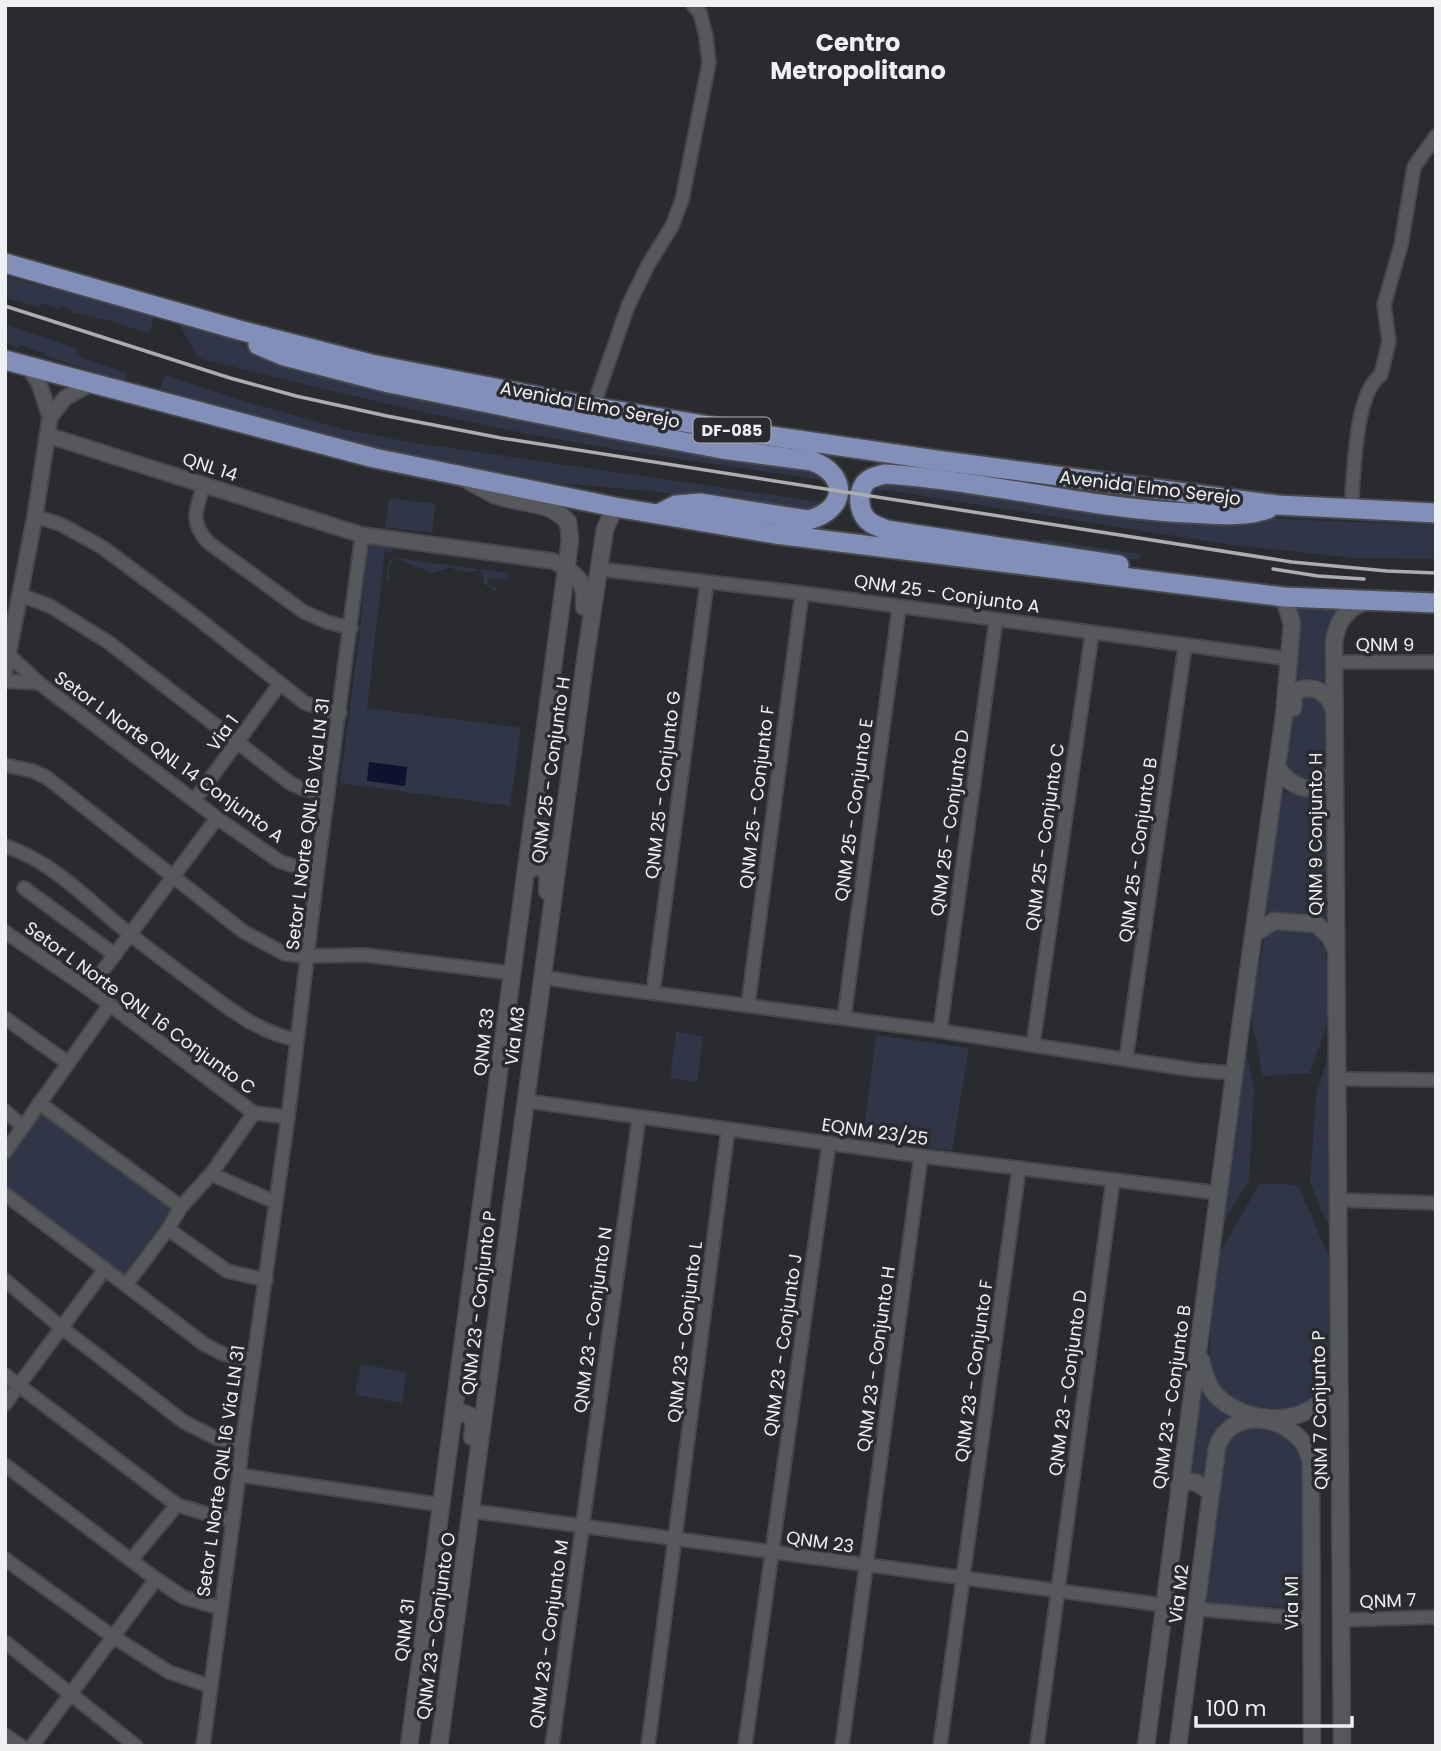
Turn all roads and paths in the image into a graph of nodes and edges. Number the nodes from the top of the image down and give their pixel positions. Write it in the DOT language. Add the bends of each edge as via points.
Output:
graph roads {
  1 [pos="693,5"];
  2 [pos="1436,136"];
  3 [pos="8,264"];
  4 [pos="239,330"];
  5 [pos="5,349"];
  6 [pos="5,360"];
  7 [pos="28,366"];
  8 [pos="51,372"];
  9 [pos="90,384"];
  10 [pos="593,407"];
  11 [pos="50,417"];
  12 [pos="47,435"];
  13 [pos="459,476"];
  14 [pos="204,485"];
  15 [pos="1278,505"];
  16 [pos="615,507"];
  17 [pos="1351,510"];
  18 [pos="1436,513"];
  19 [pos="657,514"];
  20 [pos="35,516"];
  21 [pos="362,535"];
  22 [pos="567,569"];
  23 [pos="598,569"];
  24 [pos="707,582"];
  25 [pos="1194,586"];
  26 [pos="802,593"];
  27 [pos="20,595"];
  28 [pos="1284,597"];
  29 [pos="1364,601"];
  30 [pos="1436,603"];
  31 [pos="899,608"];
  32 [pos="996,620"];
  33 [pos="351,628"];
  34 [pos="1091,633"];
  35 [pos="1185,646"];
  36 [pos="586,654"];
  37 [pos="9,655"];
  38 [pos="1290,659"];
  39 [pos="1334,662"];
  40 [pos="1436,663"];
  41 [pos="5,671"];
  42 [pos="5,681"];
  43 [pos="39,683"];
  44 [pos="279,684"];
  45 [pos="340,713"];
  46 [pos="1334,713"];
  47 [pos="1284,716"];
  48 [pos="238,741"];
  49 [pos="5,765"];
  50 [pos="540,765"];
  51 [pos="1335,766"];
  52 [pos="1277,767"];
  53 [pos="328,794"];
  54 [pos="194,801"];
  55 [pos="217,818"];
  56 [pos="5,846"];
  57 [pos="560,847"];
  58 [pos="526,872"];
  59 [pos="317,874"];
  60 [pos="172,876"];
  61 [pos="24,888"];
  62 [pos="5,932"];
  63 [pos="130,934"];
  64 [pos="1254,934"];
  65 [pos="1335,948"];
  66 [pos="115,955"];
  67 [pos="308,956"];
  68 [pos="545,956"];
  69 [pos="511,973"];
  70 [pos="543,977"];
  71 [pos="89,989"];
  72 [pos="653,993"];
  73 [pos="748,1005"];
  74 [pos="109,1006"];
  75 [pos="5,1018"];
  76 [pos="844,1018"];
  77 [pos="940,1031"];
  78 [pos="297,1040"];
  79 [pos="1033,1045"];
  80 [pos="1126,1059"];
  81 [pos="68,1063"];
  82 [pos="1234,1073"];
  83 [pos="1338,1079"];
  84 [pos="1436,1080"];
  85 [pos="526,1101"];
  86 [pos="39,1102"];
  87 [pos="5,1111"];
  88 [pos="254,1113"];
  89 [pos="288,1117"];
  90 [pos="639,1117"];
  91 [pos="22,1126"];
  92 [pos="492,1128"];
  93 [pos="728,1129"];
  94 [pos="829,1143"];
  95 [pos="5,1152"];
  96 [pos="921,1156"];
  97 [pos="1019,1168"];
  98 [pos="211,1174"];
  99 [pos="1113,1181"];
  100 [pos="5,1194"];
  101 [pos="1219,1194"];
  102 [pos="1337,1200"];
  103 [pos="275,1202"];
  104 [pos="1436,1203"];
  105 [pos="181,1207"];
  106 [pos="511,1212"];
  107 [pos="168,1229"];
  108 [pos="105,1269"];
  109 [pos="5,1280"];
  110 [pos="266,1280"];
  111 [pos="126,1285"];
  112 [pos="62,1328"];
  113 [pos="1199,1350"];
  114 [pos="254,1361"];
  115 [pos="5,1375"];
  116 [pos="18,1386"];
  117 [pos="1338,1386"];
  118 [pos="5,1404"];
  119 [pos="453,1417"];
  120 [pos="1263,1419"];
  121 [pos="242,1443"];
  122 [pos="5,1465"];
  123 [pos="239,1475"];
  124 [pos="476,1477"];
  125 [pos="1179,1485"];
  126 [pos="1211,1493"];
  127 [pos="177,1504"];
  128 [pos="472,1511"];
  129 [pos="441,1512"];
  130 [pos="232,1521"];
  131 [pos="581,1527"];
  132 [pos="677,1539"];
  133 [pos="771,1552"];
  134 [pos="435,1556"];
  135 [pos="5,1559"];
  136 [pos="131,1560"];
  137 [pos="866,1566"];
  138 [pos="156,1579"];
  139 [pos="963,1579"];
  140 [pos="1058,1590"];
  141 [pos="1163,1605"];
  142 [pos="220,1608"];
  143 [pos="1197,1609"];
  144 [pos="1436,1617"];
  145 [pos="1311,1619"];
  146 [pos="1342,1620"];
  147 [pos="112,1636"];
  148 [pos="453,1638"];
  149 [pos="5,1642"];
  150 [pos="210,1686"];
  151 [pos="71,1695"];
  152 [pos="5,1735"];
  153 [pos="21,1746"];
  154 [pos="32,1746"];
  155 [pos="136,1746"];
  156 [pos="203,1746"];
  157 [pos="410,1746"];
  158 [pos="439,1746"];
  159 [pos="552,1746"];
  160 [pos="648,1746"];
  161 [pos="745,1746"];
  162 [pos="842,1746"];
  163 [pos="940,1746"];
  164 [pos="1037,1746"];
  165 [pos="1146,1746"];
  166 [pos="1178,1746"];
  167 [pos="1312,1746"];
  168 [pos="1342,1746"];
  1 -- 10 [label="street" via="700,13 709,63 682,200 628,306"];
  2 -- 17 [label="street" via="1414,167 1401,245 1384,305 1388,351 1363,408"];
  3 -- 4 [label="main road, Avenida Elmo Serejo / DF-085"];
  4 -- 10 [label="main road, Avenida Elmo Serejo / DF-085" via="371,364"];
  4 -- 19 [label="main road" via="256,344 284,356 389,383 722,449 812,461 826,466 838,486 827,513 807,520 700,503 676,505"];
  5 -- 8 [label="main road"];
  6 -- 7 [label="main road"];
  7 -- 8 [label="main road"];
  7 -- 11 [label="street"];
  8 -- 9 [label="main road"];
  9 -- 11 [label="street" via="65,398"];
  9 -- 13 [label="main road"];
  10 -- 15 [label="main road, Avenida Elmo Serejo / DF-085" via="923,458"];
  11 -- 12 [label="street"];
  12 -- 14 [label="street, QNL 14"];
  12 -- 20 [label="street"];
  13 -- 16 [label="main road"];
  13 -- 22 [label="main road, QNM 33" via="496,495 546,506 560,514 569,527"];
  14 -- 21 [label="street, QNL 14"];
  14 -- 33 [label="street" via="196,519 209,543 304,612"];
  15 -- 17 [label="main road, Avenida Elmo Serejo / DF-085"];
  15 -- 25 [label="main road" via="1240,514 1162,512 885,474 872,477 860,495 862,514 887,530 1154,571"];
  16 -- 19 [label="main road"];
  16 -- 23 [label="main road" via="605,529"];
  17 -- 18 [label="main road, Avenida Elmo Serejo / DF-085"];
  19 -- 25 [label="main road" via="775,534"];
  20 -- 27 [label="street"];
  20 -- 44 [label="street" via="102,547"];
  21 -- 22 [label="street" via="553,561"];
  21 -- 33 [label="street, Setor L Norte QNL 16 Via LN 31"];
  22 -- 36 [label="main road" via="586,591 581,632"];
  22 -- 50 [label="main road, QNM 33"];
  23 -- 24 [label="street, QNM 25 - Conjunto A"];
  23 -- 36 [label="main road, QNM 25 - Conjunto H"];
  24 -- 26 [label="street, QNM 25 - Conjunto A"];
  24 -- 72 [label="street, QNM 25 - Conjunto G"];
  25 -- 28 [label="main road"];
  26 -- 31 [label="street, QNM 25 - Conjunto A"];
  26 -- 73 [label="street, QNM 25 - Conjunto F"];
  27 -- 37 [label="street"];
  27 -- 48 [label="street" via="76,620"];
  28 -- 29 [label="main road"];
  28 -- 38 [label="main road" via="1292,624"];
  29 -- 30 [label="main road"];
  29 -- 39 [label="main road, QNM 9 Conjunto H" via="1339,622"];
  31 -- 32 [label="street, QNM 25 - Conjunto A"];
  31 -- 76 [label="street, QNM 25 - Conjunto E"];
  32 -- 34 [label="street, QNM 25 - Conjunto A"];
  32 -- 77 [label="street, QNM 25 - Conjunto D"];
  33 -- 45 [label="street, Setor L Norte QNL 16 Via LN 31"];
  34 -- 35 [label="street, QNM 25 - Conjunto A"];
  34 -- 79 [label="street, QNM 25 - Conjunto C"];
  35 -- 38 [label="street, QNM 25 - Conjunto A"];
  35 -- 80 [label="street, QNM 25 - Conjunto B"];
  36 -- 57 [label="main road, QNM 25 - Conjunto H"];
  37 -- 41 [label="street"];
  37 -- 43 [label="street, Setor L Norte QNL 14 Conjunto A"];
  38 -- 47 [label="main road"];
  39 -- 40 [label="street, QNM 9"];
  39 -- 46 [label="main road, QNM 9 Conjunto H"];
  42 -- 43 [label="street"];
  43 -- 54 [label="street, Setor L Norte QNL 14 Conjunto A"];
  44 -- 45 [label="street" via="305,703"];
  44 -- 48 [label="street, Via 1"];
  45 -- 53 [label="street, Setor L Norte QNL 16 Via LN 31"];
  46 -- 47 [label="main road" via="1328,696 1307,688 1294,692 1293,710"];
  46 -- 51 [label="main road, QNM 9 Conjunto H"];
  47 -- 52 [label="main road"];
  48 -- 53 [label="street" via="290,783"];
  48 -- 54 [label="street, Via 1"];
  49 -- 60 [label="street" via="46,777"];
  50 -- 57 [label="main road" via="545,793 539,842 547,851"];
  50 -- 58 [label="main road, QNM 33"];
  51 -- 52 [label="main road" via="1325,781 1309,788 1292,784"];
  51 -- 65 [label="main road, QNM 9 Conjunto H"];
  52 -- 64 [label="main road"];
  53 -- 59 [label="street, Setor L Norte QNL 16 Via LN 31"];
  54 -- 55 [label="street, Setor L Norte QNL 14 Conjunto A"];
  55 -- 59 [label="street, Setor L Norte QNL 14 Conjunto A" via="279,861"];
  55 -- 60 [label="street"];
  56 -- 63 [label="street" via="43,864"];
  57 -- 68 [label="main road, QNM 25 - Conjunto H"];
  58 -- 68 [label="main road" via="540,866 548,876 542,926"];
  58 -- 69 [label="main road, QNM 33"];
  59 -- 67 [label="street, Setor L Norte QNL 16 Via LN 31"];
  60 -- 63 [label="street"];
  60 -- 67 [label="street" via="269,947"];
  61 -- 66 [label="street"];
  62 -- 71 [label="street, Setor L Norte QNL 16 Conjunto C"];
  63 -- 66 [label="street"];
  63 -- 78 [label="street" via="238,1016 277,1036"];
  64 -- 65 [label="main road" via="1274,921 1317,924"];
  64 -- 82 [label="main road"];
  65 -- 83 [label="main road, QNM 9 Conjunto H"];
  66 -- 71 [label="street"];
  67 -- 69 [label="street" via="365,955"];
  67 -- 78 [label="street, Setor L Norte QNL 16 Via LN 31"];
  68 -- 70 [label="main road, QNM 25 - Conjunto H"];
  69 -- 92 [label="main road, QNM 33"];
  70 -- 72 [label="street"];
  70 -- 85 [label="main road, Via M3"];
  71 -- 74 [label="street, Setor L Norte QNL 16 Conjunto C"];
  72 -- 73 [label="street"];
  73 -- 76 [label="street"];
  74 -- 81 [label="street"];
  74 -- 88 [label="street, Setor L Norte QNL 16 Conjunto C"];
  75 -- 81 [label="street"];
  76 -- 77 [label="street"];
  77 -- 79 [label="street"];
  78 -- 89 [label="street, Setor L Norte QNL 16 Via LN 31"];
  79 -- 80 [label="street"];
  80 -- 82 [label="street"];
  81 -- 86 [label="street"];
  82 -- 101 [label="main road"];
  83 -- 84 [label="street"];
  83 -- 102 [label="main road"];
  85 -- 90 [label="street, EQNM 23/25"];
  85 -- 106 [label="main road, QNM 23 - Conjunto P"];
  86 -- 91 [label="street"];
  86 -- 105 [label="street"];
  87 -- 91 [label="street"];
  88 -- 89 [label="street"];
  88 -- 98 [label="street"];
  89 -- 103 [label="street, Setor L Norte QNL 16 Via LN 31"];
  90 -- 93 [label="street, EQNM 23/25"];
  90 -- 131 [label="street, QNM 23 - Conjunto N"];
  91 -- 95 [label="street"];
  92 -- 106 [label="main road" via="495,1163 490,1214 499,1219"];
  92 -- 119 [label="main road, QNM 33"];
  93 -- 94 [label="street, EQNM 23/25"];
  93 -- 132 [label="street, QNM 23 - Conjunto L"];
  94 -- 96 [label="street, EQNM 23/25"];
  94 -- 133 [label="street, QNM 23 - Conjunto J"];
  96 -- 97 [label="street, EQNM 23/25"];
  96 -- 137 [label="street, QNM 23 - Conjunto H"];
  97 -- 99 [label="street, EQNM 23/25"];
  97 -- 139 [label="street, QNM 23 - Conjunto F"];
  98 -- 103 [label="street"];
  98 -- 105 [label="street"];
  99 -- 101 [label="street, EQNM 23/25"];
  99 -- 140 [label="street, QNM 23 - Conjunto D"];
  100 -- 108 [label="street"];
  101 -- 113 [label="main road, QNM 23 - Conjunto B"];
  102 -- 104 [label="street"];
  102 -- 117 [label="main road, QNM 7 Conjunto P"];
  103 -- 110 [label="street, Setor L Norte QNL 16 Via LN 31"];
  105 -- 107 [label="street"];
  106 -- 124 [label="main road, QNM 23 - Conjunto P"];
  107 -- 110 [label="street" via="227,1271"];
  107 -- 111 [label="street"];
  108 -- 111 [label="street"];
  108 -- 112 [label="street"];
  109 -- 112 [label="street"];
  110 -- 114 [label="street, Setor L Norte QNL 16 Via LN 31"];
  111 -- 114 [label="street" via="204,1344"];
  112 -- 116 [label="street"];
  112 -- 121 [label="street" via="184,1422 218,1439"];
  113 -- 120 [label="main road" via="1215,1395"];
  113 -- 125 [label="main road, QNM 23 - Conjunto B"];
  114 -- 121 [label="street, Setor L Norte QNL 16 Via LN 31"];
  115 -- 116 [label="street"];
  116 -- 118 [label="street"];
  116 -- 127 [label="street"];
  117 -- 120 [label="main road" via="1321,1404 1305,1412"];
  117 -- 146 [label="main road, QNM 7 Conjunto P"];
  119 -- 124 [label="main road" via="464,1413 474,1420 470,1458"];
  119 -- 129 [label="main road, QNM 33"];
  120 -- 126 [label="main road, Via M2" via="1226,1430 1217,1447"];
  120 -- 145 [label="main road, Via M1" via="1300,1439 1311,1461"];
  121 -- 123 [label="street, Setor L Norte QNL 16 Via LN 31"];
  122 -- 136 [label="street"];
  123 -- 129 [label="street"];
  123 -- 130 [label="street, Setor L Norte QNL 16 Via LN 31"];
  124 -- 128 [label="main road, QNM 23 - Conjunto P"];
  125 -- 126 [label="main road" via="1195,1482"];
  125 -- 141 [label="main road, QNM 23 - Conjunto B"];
  126 -- 143 [label="main road, Via M2"];
  127 -- 130 [label="street"];
  127 -- 136 [label="street"];
  128 -- 131 [label="street, QNM 23"];
  128 -- 148 [label="main road, QNM 23 - Conjunto O"];
  129 -- 134 [label="main road, QNM 31"];
  130 -- 142 [label="street, Setor L Norte QNL 16 Via LN 31"];
  131 -- 132 [label="street, QNM 23"];
  131 -- 159 [label="street, QNM 23 - Conjunto M"];
  132 -- 133 [label="street, QNM 23"];
  132 -- 160 [label="street, QNM 23 - Conjunto L"];
  133 -- 137 [label="street, QNM 23"];
  133 -- 161 [label="street, QNM 23 - Conjunto J"];
  134 -- 148 [label="main road" via="438,1586 430,1638 441,1645"];
  134 -- 157 [label="main road, QNM 31"];
  135 -- 147 [label="street"];
  136 -- 138 [label="street"];
  137 -- 139 [label="street, QNM 23"];
  137 -- 162 [label="street, QNM 23 - Conjunto H"];
  138 -- 142 [label="street" via="183,1597"];
  138 -- 147 [label="street"];
  139 -- 140 [label="street, QNM 23"];
  139 -- 163 [label="street, QNM 23 - Conjunto F"];
  140 -- 141 [label="street, QNM 23"];
  140 -- 164 [label="street, QNM 23 - Conjunto D"];
  141 -- 165 [label="main road, QNM 23 - Conjunto B"];
  142 -- 150 [label="street, Setor L Norte QNL 16 Via LN 31"];
  143 -- 145 [label="street"];
  143 -- 166 [label="main road, Via M2"];
  144 -- 146 [label="street, QNM 7"];
  145 -- 167 [label="main road, Via M1"];
  146 -- 168 [label="main road, QNM 7 Conjunto P"];
  147 -- 150 [label="street" via="169,1672"];
  147 -- 151 [label="street"];
  148 -- 158 [label="main road, QNM 23 - Conjunto O"];
  149 -- 151 [label="street"];
  150 -- 156 [label="street, Setor L Norte QNL 16 Via LN 31"];
  151 -- 154 [label="street"];
  151 -- 155 [label="street"];
  152 -- 153 [label="street"];
}
